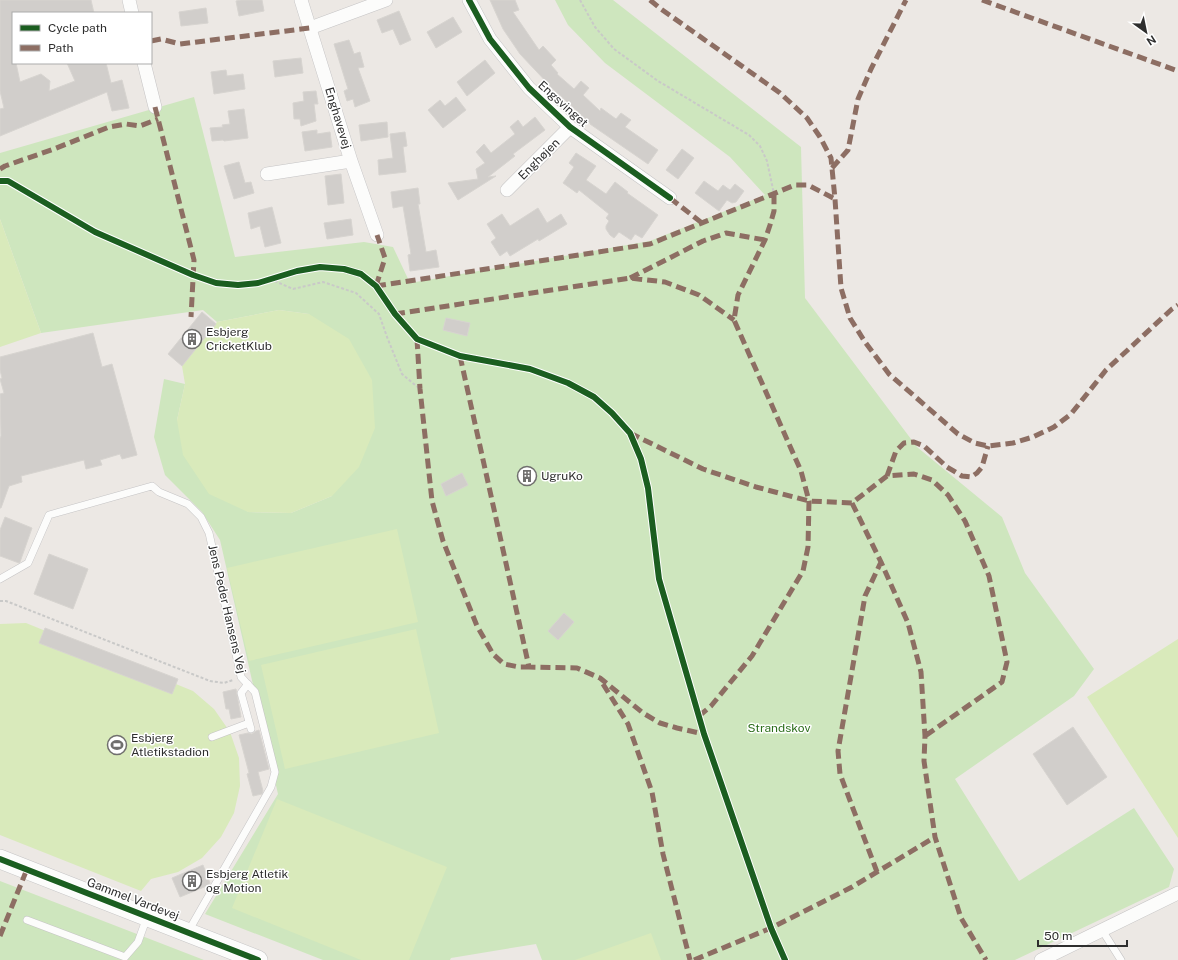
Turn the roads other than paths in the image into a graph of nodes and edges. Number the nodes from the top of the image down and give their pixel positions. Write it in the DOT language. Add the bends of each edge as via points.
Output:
graph roads {
  1 [pos="129,0"];
  2 [pos="301,0"];
  3 [pos="386,0"];
  4 [pos="469,0"];
  5 [pos="132,12"];
  6 [pos="310,28"];
  7 [pos="144,64"];
  8 [pos="155,107"];
  9 [pos="570,127"];
  10 [pos="351,161"];
  11 [pos="266,174"];
  12 [pos="507,190"];
  13 [pos="670,198"];
  14 [pos="377,235"];
  15 [pos="0,580"];
  16 [pos="248,684"];
  17 [pos="212,737"];
  18 [pos="0,859"];
  19 [pos="1178,893"];
  20 [pos="147,917"];
  21 [pos="27,920"];
  22 [pos="1102,930"];
  23 [pos="188,932"];
  24 [pos="258,960"];
  25 [pos="1041,960"];
  26 [pos="1121,960"];
  1 -- 5 [label="street"];
  2 -- 6 [label="street, Enghavevej"];
  3 -- 6 [label="street"];
  4 -- 9 [label="street, Engsvinget" via="490,39 529,88"];
  6 -- 10 [label="street, Enghavevej"];
  7 -- 8 [label="street"];
  9 -- 12 [label="street, Enghøjen"];
  9 -- 13 [label="street, Engsvinget"];
  10 -- 11 [label="street"];
  10 -- 14 [label="street, Enghavevej"];
  15 -- 16 [label="lane, Jens Peder Hansens Vej" via="28,563 49,515 152,486 159,492 188,504 201,517 209,534 241,677"];
  16 -- 17 [label="lane" via="241,693 250,726"];
  16 -- 23 [label="lane, Jens Peder Hansens Vej" via="255,692 275,772 271,787"];
  18 -- 20 [label="street, Gammel Vardevej"];
  19 -- 22 [label="street"];
  20 -- 21 [label="lane" via="138,942 125,957"];
  20 -- 23 [label="street, Gammel Vardevej"];
  22 -- 25 [label="street"];
  22 -- 26 [label="lane"];
  23 -- 24 [label="street, Gammel Vardevej"];
}
